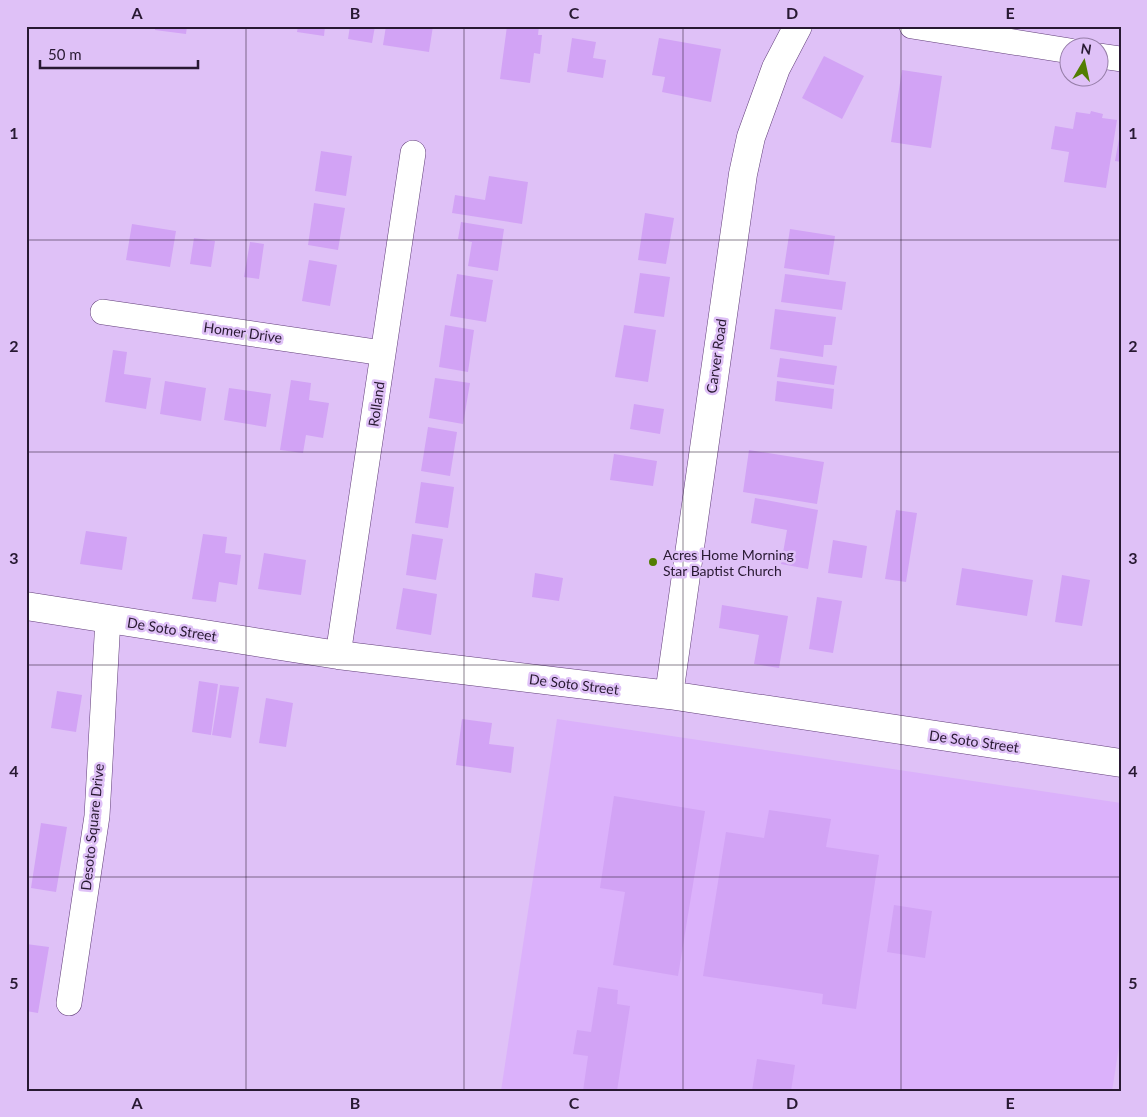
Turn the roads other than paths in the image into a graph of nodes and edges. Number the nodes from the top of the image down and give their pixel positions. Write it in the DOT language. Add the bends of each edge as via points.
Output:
graph roads {
  1 [pos="798,26"];
  2 [pos="912,26"];
  3 [pos="1060,49"];
  4 [pos="413,152"];
  5 [pos="104,312"];
  6 [pos="383,353"];
  7 [pos="26,606"];
  8 [pos="108,619"];
  9 [pos="338,655"];
  10 [pos="669,695"];
  11 [pos="1121,763"];
  12 [pos="69,1003"];
  1 -- 10 [label="street, Carver Road" via="776,68 751,137 743,174"];
  2 -- 3 [label="street"];
  4 -- 6 [label="street, Rolland"];
  5 -- 6 [label="street, Homer Drive"];
  6 -- 9 [label="street, Rolland"];
  7 -- 8 [label="street, De Soto Street"];
  8 -- 9 [label="street, De Soto Street"];
  8 -- 12 [label="street, Desoto Square Drive" via="96,816"];
  9 -- 10 [label="street, De Soto Street"];
  10 -- 11 [label="street, De Soto Street"];
}
